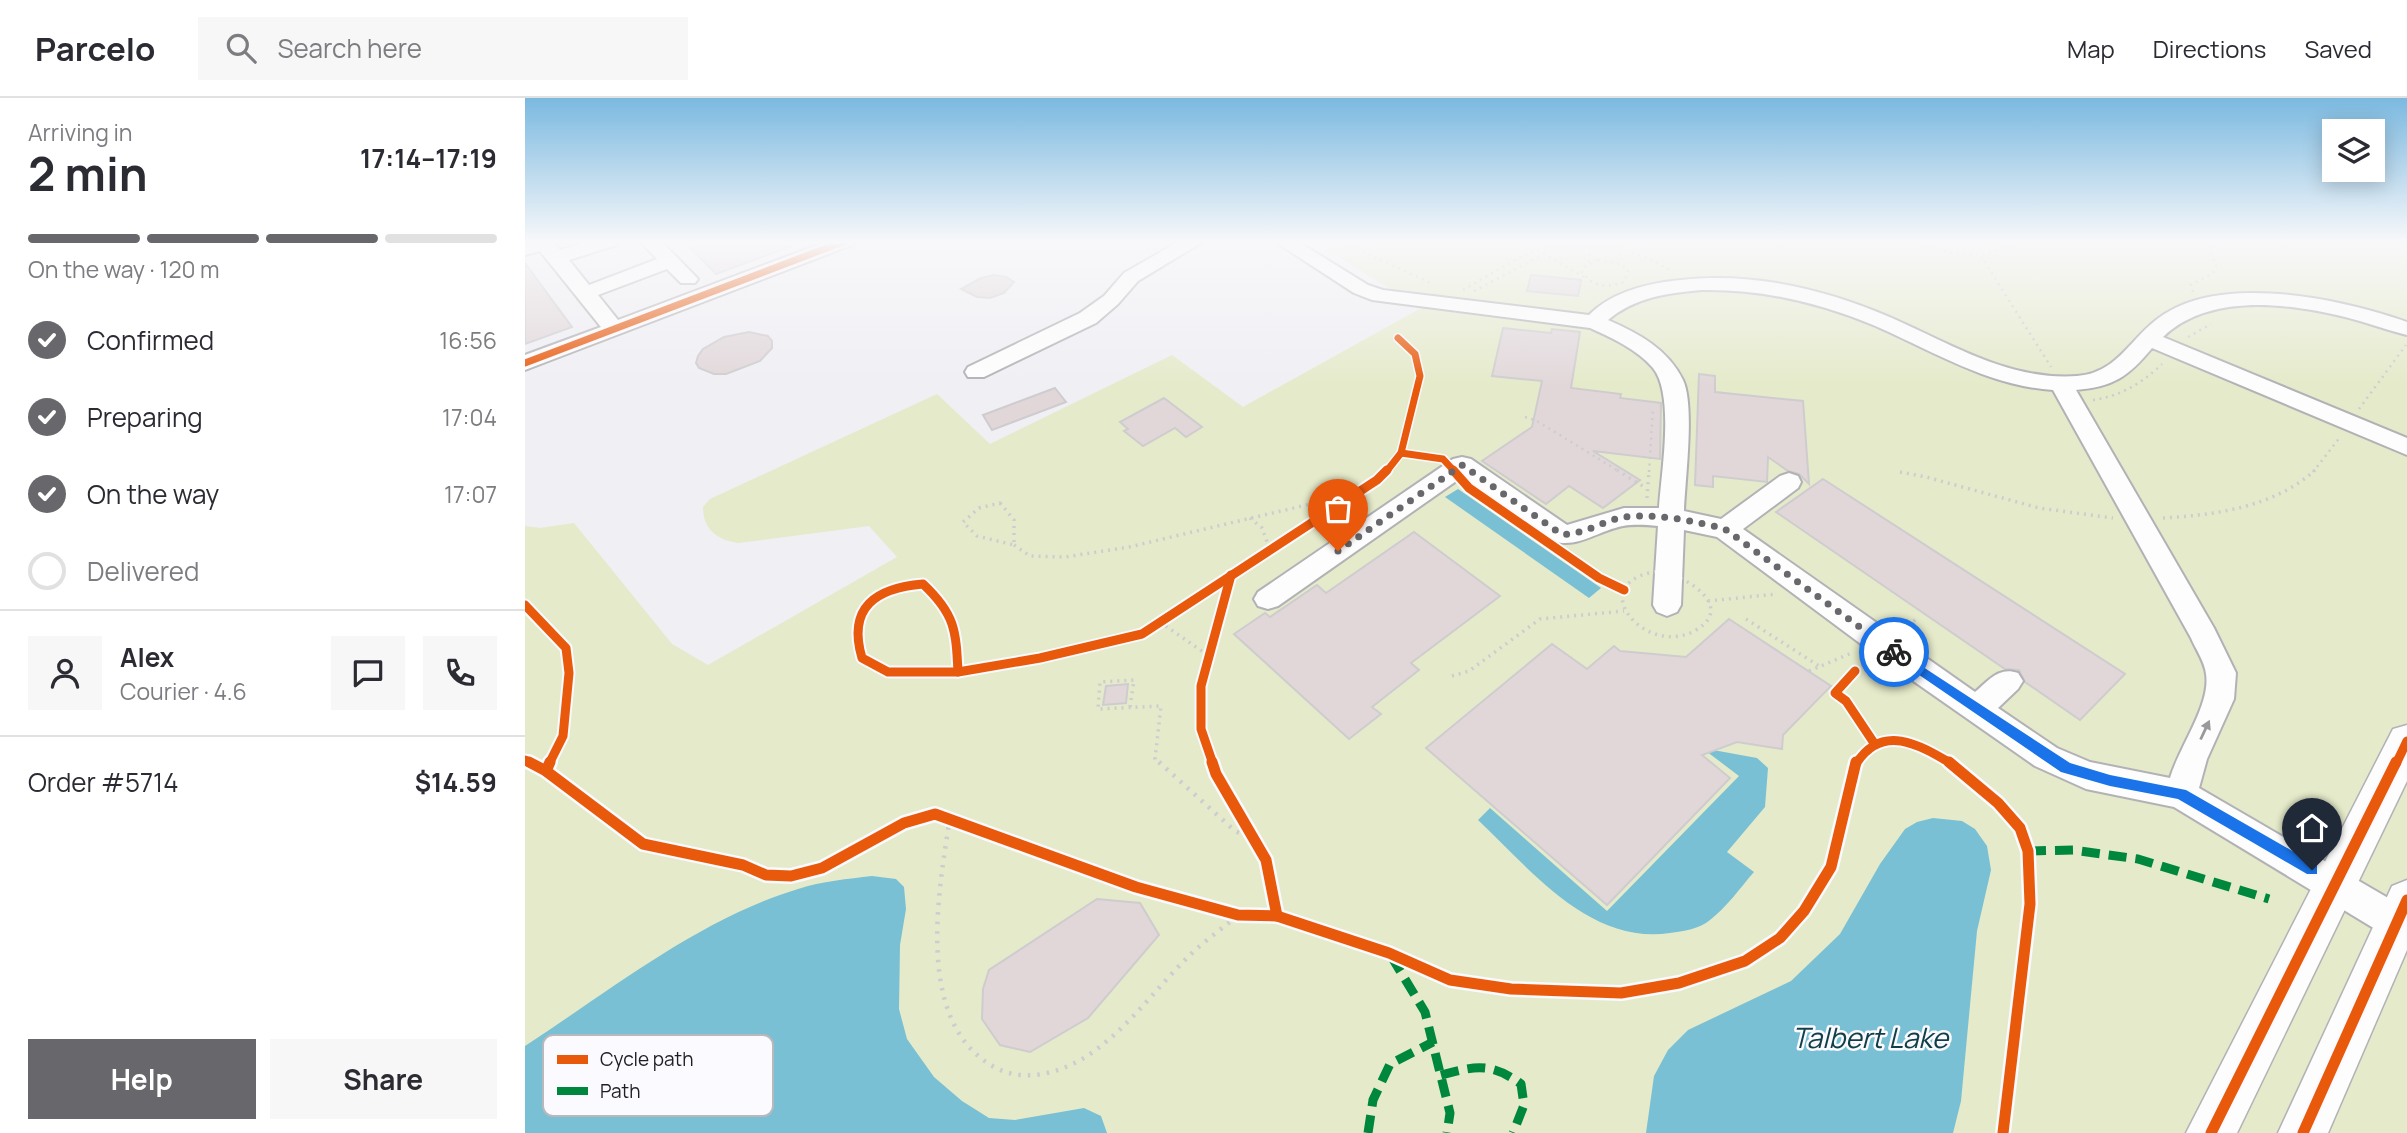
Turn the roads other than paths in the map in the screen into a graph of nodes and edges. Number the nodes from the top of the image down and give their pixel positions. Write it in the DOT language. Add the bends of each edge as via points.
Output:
graph roads {
  1 [pos="582,289"];
  2 [pos="595,289"];
  3 [pos="718,289"];
  4 [pos="1120,289"];
  5 [pos="1362,289"];
  6 [pos="1660,289"];
  7 [pos="1788,289"];
  8 [pos="585,293"];
  9 [pos="1594,322"];
  10 [pos="614,329"];
  11 [pos="2407,330"];
  12 [pos="2149,339"];
  13 [pos="525,363"];
  14 [pos="976,372"];
  15 [pos="2058,379"];
  16 [pos="2407,447"];
  17 [pos="1789,482"];
  18 [pos="1671,519"];
  19 [pos="1725,529"];
  20 [pos="1268,599"];
  21 [pos="1667,605"];
  22 [pos="2008,681"];
  23 [pos="1977,709"];
  24 [pos="2407,740"];
  25 [pos="2181,794"];
  26 [pos="2335,883"];
  27 [pos="2405,919"];
  28 [pos="2211,1133"];
  29 [pos="2303,1133"];
  1 -- 8 [label="street"];
  2 -- 8 [label="street"];
  3 -- 10 [label="street"];
  4 -- 14 [label="street" via="1088,318"];
  5 -- 9 [label="street" via="1396,299"];
  6 -- 9 [label="street" via="1616,304"];
  7 -- 15 [label="street" via="1860,311 1999,374"];
  8 -- 10 [label="street"];
  9 -- 18 [label="street" via="1647,350 1673,383"];
  10 -- 13 [label="street"];
  11 -- 12 [label="street" via="2351,310 2288,299 2210,305 2178,316"];
  12 -- 15 [label="street" via="2109,376 2081,383"];
  12 -- 16 [label="street"];
  25 -- 15 [label="street, one-way" via="2191,759 2219,699 2221,673"];
  17 -- 19 [label="street"];
  18 -- 19 [label="street"];
  18 -- 20 [label="street" via="1624,517 1571,535 1561,534 1462,465"];
  18 -- 21 [label="street"];
  19 -- 23 [label="street"];
  22 -- 23 [label="street"];
  23 -- 25 [label="street" via="2066,768"];
  24 -- 26 [label="main road"];
  25 -- 26 [label="street"];
  26 -- 27 [label="street"];
  26 -- 28 [label="main road"];
  27 -- 29 [label="main road"];
}
